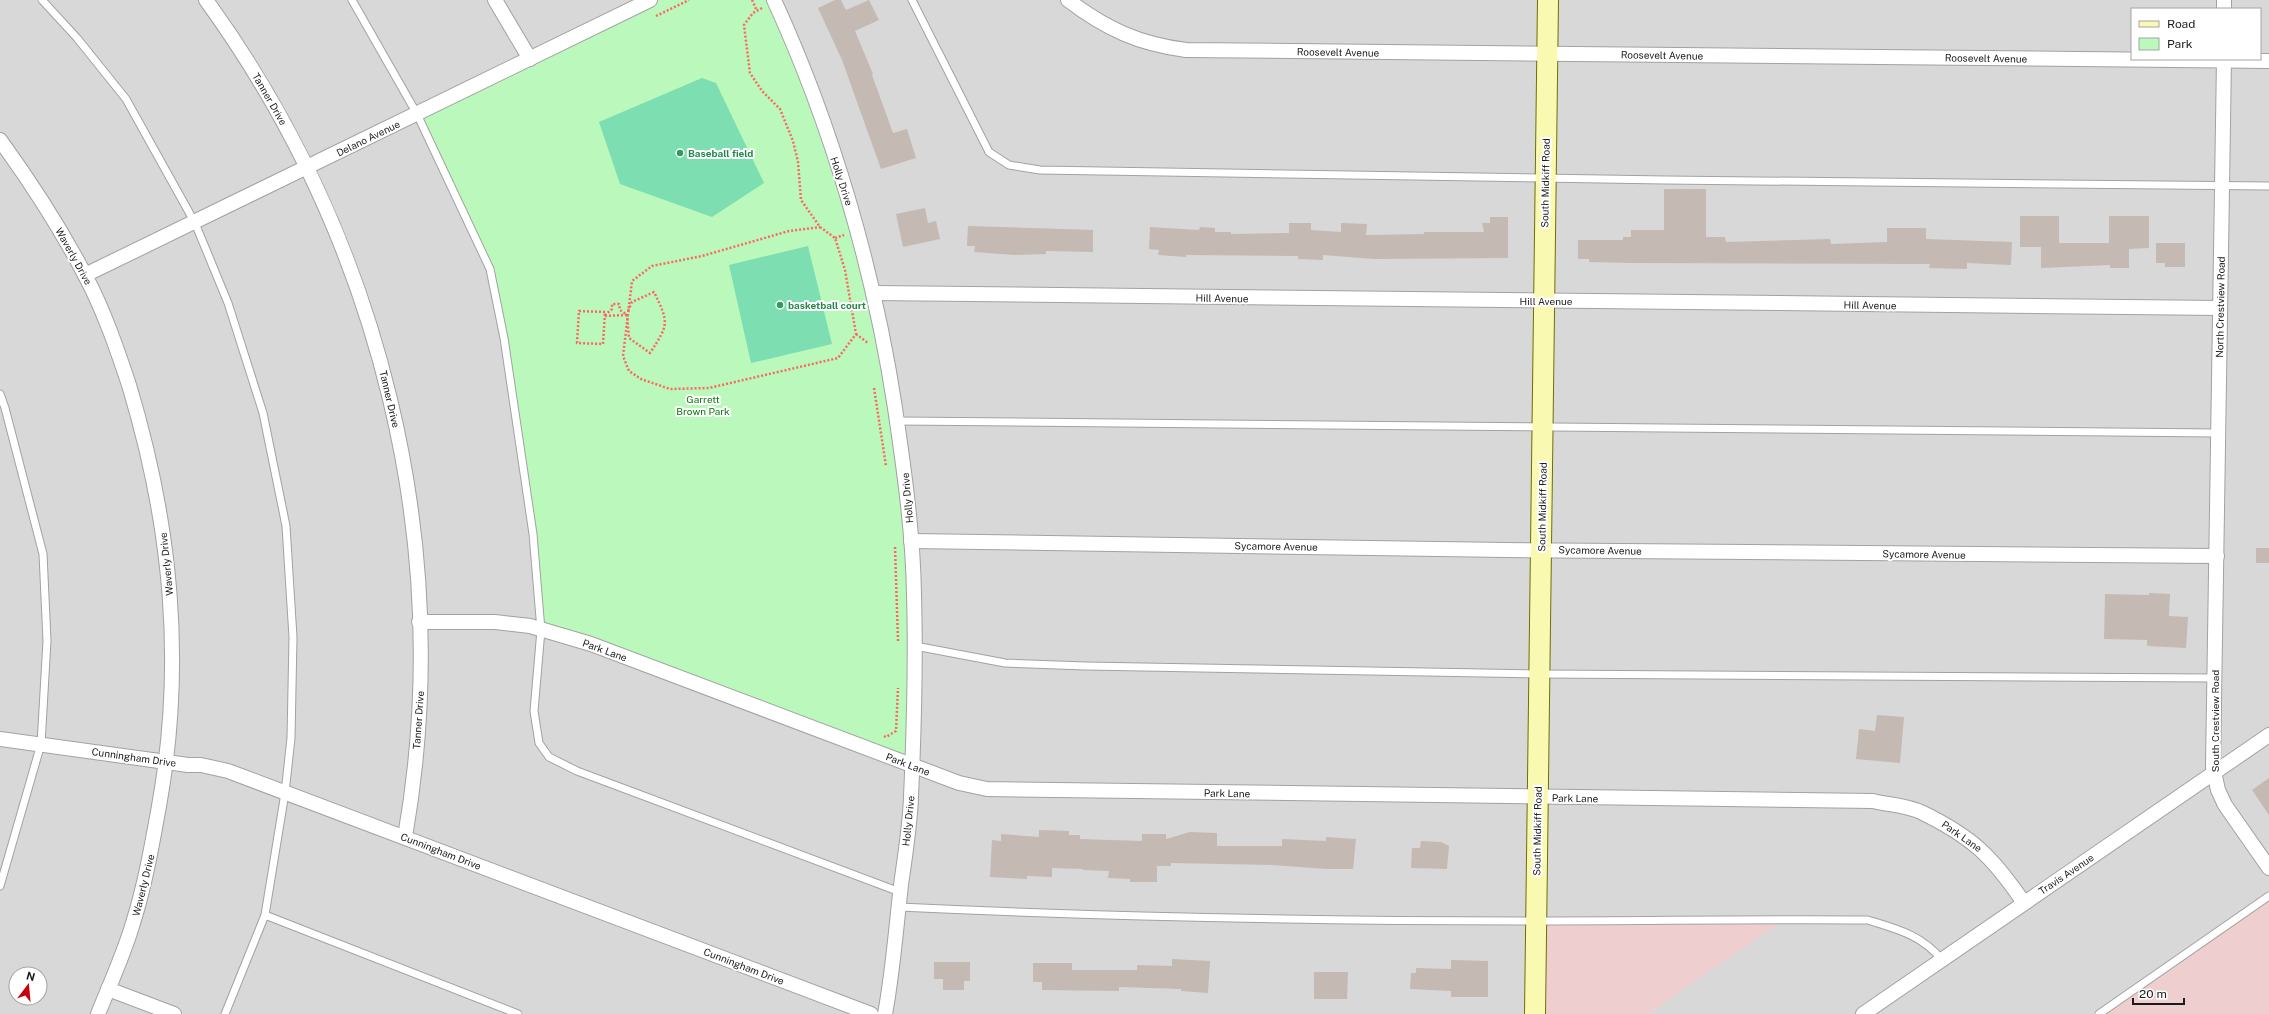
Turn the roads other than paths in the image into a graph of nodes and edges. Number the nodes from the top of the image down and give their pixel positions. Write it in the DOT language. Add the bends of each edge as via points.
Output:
graph roads {
  1 [pos="42,0"];
  2 [pos="206,0"];
  3 [pos="352,0"];
  4 [pos="496,0"];
  5 [pos="650,0"];
  6 [pos="912,0"];
  7 [pos="1068,0"];
  8 [pos="1548,0"];
  9 [pos="775,1"];
  10 [pos="634,4"];
  11 [pos="1547,54"];
  12 [pos="530,59"];
  13 [pos="2131,59"];
  14 [pos="2224,60"];
  15 [pos="2269,61"];
  16 [pos="417,114"];
  17 [pos="0,140"];
  18 [pos="308,168"];
  19 [pos="1545,178"];
  20 [pos="2222,186"];
  21 [pos="2269,186"];
  22 [pos="194,223"];
  23 [pos="85,275"];
  24 [pos="873,293"];
  25 [pos="1544,301"];
  26 [pos="2220,308"];
  27 [pos="0,394"];
  28 [pos="897,421"];
  29 [pos="1543,426"];
  30 [pos="2218,433"];
  31 [pos="911,541"];
  32 [pos="1542,549"];
  33 [pos="2217,556"];
  34 [pos="419,622"];
  35 [pos="541,630"];
  36 [pos="915,646"];
  37 [pos="1539,674"];
  38 [pos="2216,678"];
  39 [pos="2269,735"];
  40 [pos="0,738"];
  41 [pos="41,744"];
  42 [pos="166,761"];
  43 [pos="911,765"];
  44 [pos="2214,774"];
  45 [pos="285,793"];
  46 [pos="1537,798"];
  47 [pos="405,837"];
  48 [pos="2269,868"];
  49 [pos="0,886"];
  50 [pos="900,892"];
  51 [pos="2269,896"];
  52 [pos="2024,903"];
  53 [pos="899,907"];
  54 [pos="265,915"];
  55 [pos="1536,921"];
  56 [pos="1942,960"];
  57 [pos="108,989"];
  58 [pos="98,1014"];
  59 [pos="174,1014"];
  60 [pos="225,1014"];
  61 [pos="518,1014"];
  62 [pos="871,1014"];
  63 [pos="885,1014"];
  64 [pos="1535,1014"];
  65 [pos="1863,1014"];
  66 [pos="2099,1014"];
  1 -- 22 [label="lane" via="77,38 126,100"];
  2 -- 18 [label="street, Tanner Drive" via="254,72"];
  3 -- 16 [label="lane"];
  4 -- 12 [label="street"];
  5 -- 10 [label="street, Delano Avenue"];
  6 -- 19 [label="lane" via="989,152 1009,165 1040,170"];
  7 -- 11 [label="street, Roosevelt Avenue" via="1094,20 1116,31 1141,41 1172,48"];
  8 -- 11 [label="main road, South Midkiff Road"];
  9 -- 24 [label="street, Holly Drive" via="802,64 841,178"];
  10 -- 12 [label="street, Delano Avenue"];
  11 -- 13 [label="street, Roosevelt Avenue"];
  11 -- 19 [label="main road, South Midkiff Road"];
  12 -- 16 [label="street, Delano Avenue"];
  14 -- 15 [label="street, Roosevelt Avenue"];
  14 -- 20 [label="street, North Crestview Road"];
  16 -- 18 [label="street, Delano Avenue"];
  16 -- 35 [label="lane" via="490,269 504,338 531,516"];
  17 -- 23 [label="street, Waverly Drive" via="47,208"];
  18 -- 22 [label="street, Delano Avenue"];
  18 -- 34 [label="street, Tanner Drive" via="355,276 385,376 410,502 417,559"];
  19 -- 20 [label="lane"];
  19 -- 25 [label="main road, South Midkiff Road"];
  20 -- 21 [label="lane"];
  20 -- 26 [label="street, North Crestview Road"];
  22 -- 23 [label="street, Delano Avenue"];
  22 -- 45 [label="lane" via="228,303 263,413 286,526 293,636 291,738"];
  23 -- 42 [label="street, Waverly Drive" via="114,341 138,414 150,459 164,536 173,659 170,736"];
  24 -- 25 [label="street, Hill Avenue"];
  24 -- 28 [label="street, Holly Drive" via="892,381"];
  25 -- 26 [label="street, Hill Avenue"];
  25 -- 29 [label="main road, South Midkiff Road"];
  26 -- 30 [label="street, North Crestview Road"];
  27 -- 41 [label="lane" via="43,554 47,641"];
  28 -- 29 [label="lane"];
  28 -- 31 [label="street, Holly Drive"];
  29 -- 30 [label="lane"];
  29 -- 32 [label="main road, South Midkiff Road"];
  30 -- 33 [label="street, North Crestview Road"];
  31 -- 32 [label="street, Sycamore Avenue"];
  31 -- 36 [label="street, Holly Drive"];
  32 -- 33 [label="street, Sycamore Avenue"];
  32 -- 37 [label="main road, South Midkiff Road"];
  33 -- 38 [label="street, South Crestview Road"];
  34 -- 35 [label="street, Park Lane" via="495,622"];
  34 -- 47 [label="street, Tanner Drive" via="420,686 414,771"];
  35 -- 43 [label="street, Park Lane" via="591,644"];
  35 -- 50 [label="lane" via="534,710 539,743 549,757 577,771"];
  36 -- 37 [label="lane" via="1005,663"];
  36 -- 43 [label="street, Holly Drive" via="914,736"];
  37 -- 38 [label="lane"];
  37 -- 46 [label="main road, South Midkiff Road"];
  38 -- 44 [label="street, South Crestview Road"];
  39 -- 44 [label="street, Travis Avenue"];
  40 -- 41 [label="street, Cunningham Drive"];
  41 -- 42 [label="street, Cunningham Drive"];
  41 -- 49 [label="lane"];
  42 -- 45 [label="street, Cunningham Drive" via="221,769"];
  42 -- 57 [label="street, Waverly Drive" via="151,853 141,896 133,925"];
  43 -- 46 [label="street, Park Lane" via="959,783 995,790"];
  43 -- 50 [label="street, Holly Drive" via="911,798"];
  44 -- 48 [label="street, South Crestview Road" via="2225,805"];
  44 -- 52 [label="street, Travis Avenue"];
  45 -- 47 [label="street, Cunningham Drive"];
  45 -- 54 [label="lane"];
  46 -- 52 [label="street, Park Lane" via="1873,801 1896,805 1931,816 1968,839 1992,858"];
  46 -- 55 [label="main road, South Midkiff Road"];
  47 -- 62 [label="street, Cunningham Drive"];
  50 -- 53 [label="street, Holly Drive"];
  51 -- 66 [label="lane"];
  52 -- 56 [label="street, Travis Avenue"];
  53 -- 55 [label="lane" via="1039,913"];
  53 -- 63 [label="street, Holly Drive"];
  54 -- 60 [label="lane"];
  54 -- 61 [label="lane"];
  55 -- 56 [label="lane" via="1868,920 1908,933 1931,946"];
  55 -- 64 [label="main road, South Midkiff Road"];
  56 -- 65 [label="street, Travis Avenue"];
  57 -- 58 [label="street, Waverly Drive"];
  57 -- 59 [label="street"];
}
